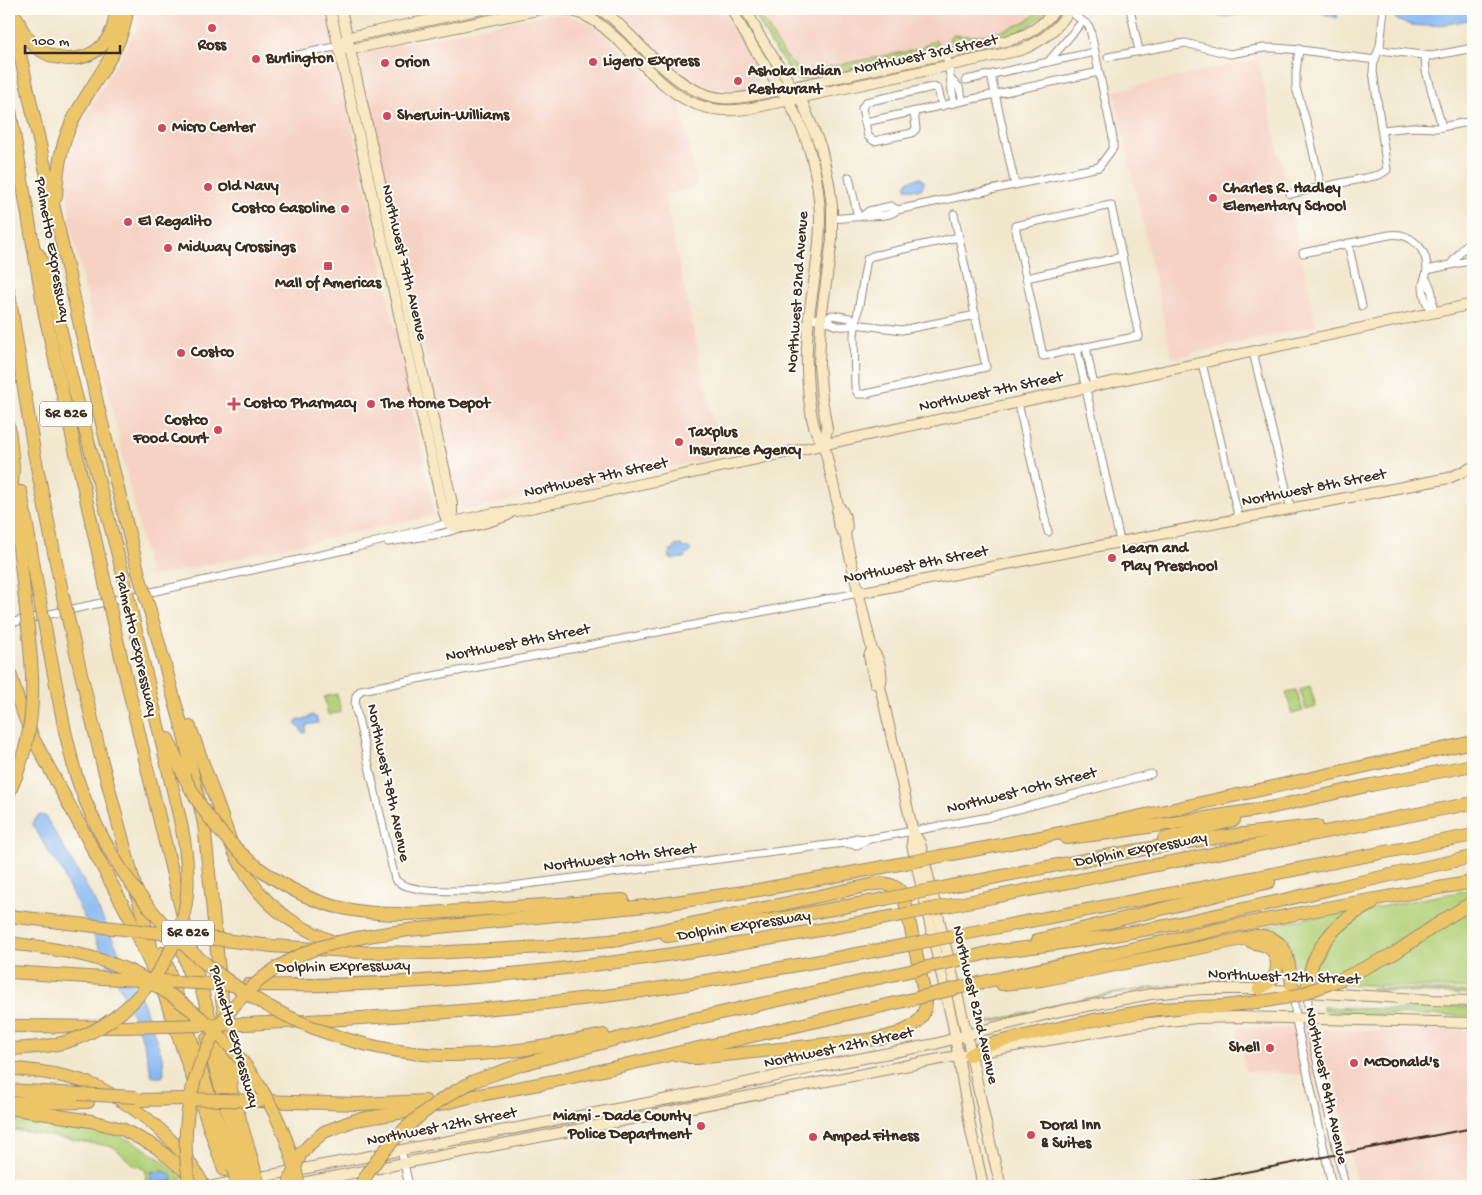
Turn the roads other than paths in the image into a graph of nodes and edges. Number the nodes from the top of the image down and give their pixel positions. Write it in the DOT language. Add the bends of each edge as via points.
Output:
graph roads {
  1 [pos="10,9"];
  2 [pos="14,9"];
  3 [pos="115,9"];
  4 [pos="127,9"];
  5 [pos="330,9"];
  6 [pos="341,9"];
  7 [pos="482,9"];
  8 [pos="542,9"];
  9 [pos="565,9"];
  10 [pos="599,9"];
  11 [pos="732,9"];
  12 [pos="746,9"];
  13 [pos="1056,9"];
  14 [pos="1130,9"];
  15 [pos="1069,10"];
  16 [pos="1382,10"];
  17 [pos="1082,22"];
  18 [pos="347,38"];
  19 [pos="339,46"];
  20 [pos="1473,48"];
  21 [pos="350,50"];
  22 [pos="1299,50"];
  23 [pos="1379,50"];
  24 [pos="1138,51"];
  25 [pos="1095,52"];
  26 [pos="946,54"];
  27 [pos="1424,56"];
  28 [pos="289,57"];
  29 [pos="1108,58"];
  30 [pos="1375,60"];
  31 [pos="1048,62"];
  32 [pos="949,66"];
  33 [pos="768,72"];
  34 [pos="1099,72"];
  35 [pos="991,75"];
  36 [pos="966,80"];
  37 [pos="952,81"];
  38 [pos="793,87"];
  39 [pos="781,90"];
  40 [pos="996,94"];
  41 [pos="756,95"];
  42 [pos="800,98"];
  43 [pos="788,101"];
  44 [pos="962,101"];
  45 [pos="954,103"];
  46 [pos="9,104"];
  47 [pos="942,106"];
  48 [pos="914,112"];
  49 [pos="1473,121"];
  50 [pos="865,122"];
  51 [pos="1442,127"];
  52 [pos="1382,130"];
  53 [pos="849,177"];
  54 [pos="1015,185"];
  55 [pos="1321,187"];
  56 [pos="1290,194"];
  57 [pos="954,214"];
  58 [pos="861,216"];
  59 [pos="832,218"];
  60 [pos="57,219"];
  61 [pos="959,237"];
  62 [pos="1473,242"];
  63 [pos="1348,243"];
  64 [pos="33,245"];
  65 [pos="1302,253"];
  66 [pos="1122,257"];
  67 [pos="1473,260"];
  68 [pos="1451,264"];
  69 [pos="393,265"];
  70 [pos="1427,270"];
  71 [pos="1026,278"];
  72 [pos="9,293"];
  73 [pos="1473,304"];
  74 [pos="1362,306"];
  75 [pos="1432,313"];
  76 [pos="976,315"];
  77 [pos="809,318"];
  78 [pos="824,319"];
  79 [pos="855,324"];
  80 [pos="1086,347"];
  81 [pos="1077,349"];
  82 [pos="1253,352"];
  83 [pos="1202,363"];
  84 [pos="1090,387"];
  85 [pos="1018,403"];
  86 [pos="9,428"];
  87 [pos="824,445"];
  88 [pos="13,466"];
  89 [pos="1473,467"];
  90 [pos="452,503"];
  91 [pos="1291,509"];
  92 [pos="516,511"];
  93 [pos="1239,519"];
  94 [pos="474,521"];
  95 [pos="449,523"];
  96 [pos="462,527"];
  97 [pos="1048,532"];
  98 [pos="1120,541"];
  99 [pos="378,542"];
  100 [pos="858,593"];
  101 [pos="132,614"];
  102 [pos="9,623"];
  103 [pos="164,657"];
  104 [pos="9,670"];
  105 [pos="363,689"];
  106 [pos="1473,742"];
  107 [pos="1473,765"];
  108 [pos="1151,774"];
  109 [pos="149,776"];
  110 [pos="9,793"];
  111 [pos="1473,803"];
  112 [pos="1269,808"];
  113 [pos="1381,820"];
  114 [pos="913,832"];
  115 [pos="1473,835"];
  116 [pos="1011,844"];
  117 [pos="1124,851"];
  118 [pos="1382,852"];
  119 [pos="1473,857"];
  120 [pos="127,858"];
  121 [pos="1447,862"];
  122 [pos="1473,882"];
  123 [pos="400,884"];
  124 [pos="1399,895"];
  125 [pos="703,897"];
  126 [pos="1473,902"];
  127 [pos="9,916"];
  128 [pos="1229,927"];
  129 [pos="1246,938"];
  130 [pos="612,940"];
  131 [pos="9,943"];
  132 [pos="362,952"];
  133 [pos="991,952"];
  134 [pos="9,972"];
  135 [pos="970,986"];
  136 [pos="162,988"];
  137 [pos="1259,989"];
  138 [pos="1293,991"];
  139 [pos="1307,991"];
  140 [pos="1473,1000"];
  141 [pos="1296,1018"];
  142 [pos="1309,1018"];
  143 [pos="680,1022"];
  144 [pos="1473,1022"];
  145 [pos="9,1026"];
  146 [pos="966,1035"];
  147 [pos="955,1038"];
  148 [pos="9,1049"];
  149 [pos="675,1054"];
  150 [pos="964,1056"];
  151 [pos="9,1068"];
  152 [pos="230,1089"];
  153 [pos="9,1090"];
  154 [pos="468,1097"];
  155 [pos="138,1098"];
  156 [pos="9,1103"];
  157 [pos="9,1108"];
  158 [pos="401,1150"];
  159 [pos="404,1163"];
  160 [pos="238,1167"];
  161 [pos="195,1181"];
  162 [pos="204,1186"];
  163 [pos="213,1186"];
  164 [pos="229,1186"];
  165 [pos="238,1186"];
  166 [pos="248,1186"];
  167 [pos="259,1186"];
  168 [pos="283,1186"];
  169 [pos="288,1186"];
  170 [pos="299,1186"];
  171 [pos="360,1186"];
  172 [pos="409,1186"];
  173 [pos="984,1186"];
  174 [pos="1001,1186"];
  175 [pos="1332,1186"];
  176 [pos="1345,1186"];
  1 -- 60 [label="highway"];
  2 -- 3 [label="highway" via="33,46 49,56 68,59 80,58 100,46 111,32"];
  4 -- 60 [label="highway" via="121,37 64,140 56,182"];
  5 -- 19 [label="street, Northwest 79th Avenue"];
  6 -- 18 [label="street, Northwest 79th Avenue"];
  7 -- 18 [label="street"];
  8 -- 21 [label="street"];
  9 -- 43 [label="street, Northwest 3rd Street" via="601,24 667,87 693,104 734,111"];
  10 -- 41 [label="street, Northwest 3rd Street" via="611,16 688,88 721,98"];
  11 -- 33 [label="street, Northwest 82nd Avenue"];
  12 -- 38 [label="street, Northwest 82nd Avenue"];
  13 -- 26 [label="street, Northwest 3rd Street" via="1040,25 1016,38"];
  14 -- 24 [label="street"];
  15 -- 17 [label="street"];
  15 -- 32 [label="street, Northwest 3rd Street" via="1052,31 1028,47"];
  16 -- 23 [label="street"];
  17 -- 25 [label="street" via="1089,26"];
  17 -- 31 [label="street"];
  18 -- 19 [label="street"];
  18 -- 21 [label="street, Northwest 79th Avenue"];
  19 -- 21 [label="street"];
  19 -- 28 [label="street"];
  19 -- 69 [label="street, Northwest 79th Avenue"];
  20 -- 27 [label="street"];
  21 -- 69 [label="street, Northwest 79th Avenue"];
  22 -- 24 [label="street" via="1264,48 1230,54 1185,42"];
  22 -- 30 [label="street"];
  22 -- 55 [label="street" via="1296,88"];
  23 -- 27 [label="street"];
  23 -- 30 [label="street"];
  24 -- 29 [label="street"];
  25 -- 31 [label="street"];
  25 -- 34 [label="street"];
  26 -- 32 [label="street"];
  26 -- 38 [label="street, Northwest 3rd Street"];
  27 -- 51 [label="street"];
  30 -- 52 [label="street" via="1373,75"];
  31 -- 35 [label="street"];
  32 -- 37 [label="street"];
  32 -- 42 [label="street, Northwest 3rd Street"];
  33 -- 39 [label="street, Northwest 82nd Avenue"];
  33 -- 41 [label="street" via="765,87"];
  34 -- 40 [label="street"];
  34 -- 54 [label="street" via="1114,142 1101,165"];
  35 -- 36 [label="street"];
  35 -- 40 [label="street"];
  37 -- 44 [label="street" via="959,87"];
  37 -- 45 [label="street"];
  38 -- 39 [label="street, Northwest 3rd Street"];
  38 -- 42 [label="street, Northwest 82nd Avenue"];
  39 -- 41 [label="street, Northwest 3rd Street"];
  39 -- 43 [label="street, Northwest 82nd Avenue"];
  40 -- 44 [label="street"];
  40 -- 54 [label="street"];
  42 -- 43 [label="street, Northwest 3rd Street"];
  42 -- 59 [label="street, Northwest 82nd Avenue" via="821,148"];
  43 -- 77 [label="street, Northwest 82nd Avenue" via="808,148 819,199 820,246"];
  44 -- 45 [label="street"];
  45 -- 47 [label="street"];
  46 -- 64 [label="highway, Palmetto Expressway / SR 826"];
  47 -- 48 [label="street"];
  47 -- 50 [label="street" via="936,87 914,91 866,102 862,108"];
  48 -- 50 [label="street"];
  48 -- 50 [label="street" via="915,131 874,141 868,136"];
  49 -- 51 [label="street"];
  51 -- 52 [label="street"];
  52 -- 55 [label="street" via="1388,165 1386,172"];
  53 -- 58 [label="street"];
  54 -- 58 [label="street" via="892,213"];
  55 -- 56 [label="street"];
  57 -- 61 [label="street"];
  58 -- 59 [label="street"];
  59 -- 78 [label="street, Northwest 82nd Avenue"];
  60 -- 103 [label="highway, bridge" via="139,575"];
  61 -- 76 [label="street"];
  61 -- 79 [label="street" via="867,258"];
  62 -- 68 [label="street" via="1466,245"];
  63 -- 65 [label="street"];
  63 -- 70 [label="street" via="1402,234 1421,248"];
  63 -- 74 [label="street"];
  64 -- 101 [label="highway, bridge" via="48,272 69,369"];
  64 -- 109 [label="highway, Palmetto Expressway / SR 826, bridge" via="54,357"];
  66 -- 71 [label="street"];
  66 -- 71 [label="street" via="1111,205 1015,226"];
  66 -- 80 [label="street" via="1139,336"];
  67 -- 68 [label="street"];
  68 -- 70 [label="street"];
  69 -- 90 [label="street, Northwest 79th Avenue"];
  69 -- 95 [label="street, Northwest 79th Avenue" via="442,504"];
  70 -- 75 [label="street" via="1425,278 1430,284 1434,302"];
  71 -- 81 [label="street" via="1043,356"];
  72 -- 120 [label="highway, Palmetto Expressway / SR 826, bridge" via="34,452 62,592"];
  73 -- 75 [label="street, Northwest 7th Street"];
  75 -- 82 [label="street, Northwest 7th Street"];
  76 -- 79 [label="street" via="902,330"];
  76 -- 79 [label="street" via="986,367 865,394 858,394 855,387"];
  77 -- 78 [label="street"];
  77 -- 87 [label="street, Northwest 82nd Avenue" via="809,393 815,432"];
  78 -- 79 [label="street" via="830,324 847,327"];
  78 -- 87 [label="street, Northwest 82nd Avenue" via="819,342 827,429"];
  80 -- 81 [label="street"];
  80 -- 84 [label="street"];
  81 -- 84 [label="street"];
  82 -- 83 [label="street, Northwest 7th Street"];
  82 -- 91 [label="street"];
  83 -- 84 [label="street, Northwest 7th Street"];
  83 -- 93 [label="street"];
  84 -- 85 [label="street, Northwest 7th Street"];
  84 -- 98 [label="street"];
  85 -- 87 [label="street, Northwest 7th Street"];
  85 -- 97 [label="street"];
  86 -- 88 [label="highway"];
  87 -- 92 [label="street, Northwest 7th Street"];
  87 -- 100 [label="street, Northwest 82nd Avenue" via="838,506 840,531 845,535"];
  88 -- 110 [label="highway, bridge" via="12,485 33,685 31,723"];
  88 -- 143 [label="highway, bridge" via="20,485 64,731 75,772 98,828 126,876 178,939 222,977 257,1002 323,1032 381,1048 442,1055 507,1053"];
  89 -- 91 [label="street, Northwest 8th Street" via="1441,480"];
  90 -- 94 [label="street"];
  90 -- 95 [label="street, Northwest 79th Avenue"];
  91 -- 93 [label="street, Northwest 8th Street"];
  92 -- 94 [label="street, Northwest 7th Street" via="495,520"];
  92 -- 94 [label="street, Northwest 7th Street" via="485,515"];
  93 -- 98 [label="street, Northwest 8th Street"];
  94 -- 95 [label="street, Northwest 7th Street"];
  94 -- 96 [label="street, Northwest 7th Street"];
  95 -- 96 [label="street"];
  95 -- 99 [label="street, Northwest 7th Street"];
  96 -- 99 [label="street, Northwest 7th Street" via="407,540"];
  98 -- 100 [label="street, Northwest 8th Street"];
  99 -- 102 [label="street, Northwest 7th Street"];
  100 -- 105 [label="street, Northwest 8th Street"];
  100 -- 114 [label="street, Northwest 82nd Avenue" via="872,650 869,656 875,683 880,686"];
  101 -- 125 [label="highway, bridge" via="168,739 197,800 230,843 260,869 310,899 384,914"];
  101 -- 148 [label="highway, bridge" via="185,846 185,910 161,968 140,995 110,1021 54,1045"];
  103 -- 132 [label="highway" via="234,851 248,879 271,906 292,922 318,936"];
  103 -- 152 [label="highway" via="204,824 222,1000 233,1066"];
  104 -- 136 [label="highway" via="34,738 130,918"];
  105 -- 123 [label="street, Northwest 78th Avenue" via="356,696 355,705 391,868"];
  106 -- 116 [label="highway"];
  107 -- 112 [label="highway"];
  108 -- 114 [label="street, Northwest 10th Street" via="989,817"];
  109 -- 152 [label="highway, Palmetto Expressway / SR 826"];
  109 -- 160 [label="highway" via="156,835"];
  111 -- 113 [label="highway, Dolphin Expressway"];
  112 -- 116 [label="highway" via="1109,834"];
  112 -- 117 [label="highway"];
  113 -- 117 [label="highway" via="1282,829"];
  113 -- 134 [label="highway, Dolphin Expressway, bridge" via="901,915 702,951 557,970 404,983 333,985 235,985"];
  114 -- 123 [label="street, Northwest 10th Street" via="869,839 857,845 844,843 498,889 443,890"];
  114 -- 146 [label="street, Northwest 82nd Avenue" via="920,843"];
  114 -- 147 [label="street, Northwest 82nd Avenue" via="912,845"];
  115 -- 118 [label="highway"];
  116 -- 125 [label="highway, bridge"];
  117 -- 130 [label="highway, bridge" via="707,931 640,940"];
  118 -- 133 [label="highway"];
  118 -- 145 [label="highway, bridge" via="907,945 564,1001 370,1018 242,1024"];
  119 -- 121 [label="highway"];
  120 -- 136 [label="highway, Palmetto Expressway / SR 826"];
  120 -- 160 [label="highway" via="141,879 177,999"];
  121 -- 128 [label="highway"];
  121 -- 133 [label="highway" via="1147,930"];
  122 -- 124 [label="highway"];
  124 -- 128 [label="highway"];
  124 -- 139 [label="highway" via="1353,913 1327,936 1309,976"];
  125 -- 161 [label="highway, bridge" via="655,905 410,930 358,938 306,952 270,973 236,1004 210,1039 198,1066 187,1116 185,1139"];
  126 -- 150 [label="highway, bridge" via="1395,953 1342,979 1299,995 1224,1006 1119,1015 990,1044"];
  127 -- 132 [label="highway, bridge" via="272,946"];
  128 -- 135 [label="highway"];
  129 -- 135 [label="highway" via="1042,980"];
  129 -- 137 [label="highway" via="1253,944 1268,947 1275,955 1273,979"];
  129 -- 138 [label="highway" via="1266,936 1278,941 1287,955"];
  130 -- 132 [label="highway" via="492,951"];
  130 -- 149 [label="highway" via="875,884 892,885 904,896 926,1001 923,1014 914,1025 895,1035 872,1040 696,1058"];
  131 -- 170 [label="highway, bridge" via="73,953 130,971 192,1010 228,1044 262,1088 284,1135"];
  133 -- 143 [label="highway, bridge"];
  135 -- 149 [label="highway, bridge"];
  136 -- 160 [label="highway, Palmetto Expressway / SR 826"];
  137 -- 138 [label="street, Northwest 12th Street"];
  137 -- 146 [label="street, Northwest 12th Street" via="1185,991 1124,998 1060,1010"];
  138 -- 139 [label="street, Northwest 12th Street"];
  138 -- 141 [label="street, Northwest 84th Avenue"];
  139 -- 140 [label="street, Northwest 12th Street"];
  139 -- 142 [label="street, Northwest 84th Avenue"];
  141 -- 142 [label="street, Northwest 12th Street"];
  141 -- 150 [label="street, Northwest 12th Street" via="1224,1017 1140,1024"];
  141 -- 175 [label="street, Northwest 84th Avenue"];
  142 -- 144 [label="street, Northwest 12th Street"];
  142 -- 176 [label="street, Northwest 84th Avenue"];
  143 -- 171 [label="highway, bridge" via="523,1064 474,1081 451,1093 406,1127 373,1164"];
  146 -- 147 [label="street, Northwest 12th Street"];
  146 -- 150 [label="street, Northwest 82nd Avenue"];
  147 -- 150 [label="street, Northwest 82nd Avenue"];
  147 -- 158 [label="street, Northwest 12th Street" via="699,1093"];
  149 -- 154 [label="highway"];
  150 -- 159 [label="street, Northwest 12th Street"];
  150 -- 173 [label="street, Northwest 82nd Avenue"];
  150 -- 174 [label="street, Northwest 82nd Avenue"];
  151 -- 161 [label="highway" via="57,1074 98,1087 151,1121 174,1143"];
  152 -- 160 [label="highway, Palmetto Expressway / SR 826"];
  153 -- 155 [label="highway, bridge"];
  154 -- 155 [label="highway, bridge" via="378,1104"];
  154 -- 169 [label="highway, bridge" via="342,1124 319,1136 300,1155"];
  155 -- 156 [label="highway"];
  157 -- 161 [label="highway" via="122,1129 156,1147"];
  158 -- 159 [label="street"];
  158 -- 163 [label="street, Northwest 12th Street"];
  159 -- 168 [label="street, Northwest 12th Street"];
  159 -- 172 [label="street"];
  160 -- 164 [label="highway, Palmetto Expressway / SR 826"];
  160 -- 165 [label="highway, bridge"];
  160 -- 166 [label="highway, bridge"];
  160 -- 167 [label="highway, Palmetto Expressway / SR 826, bridge"];
  161 -- 162 [label="highway"];
}
